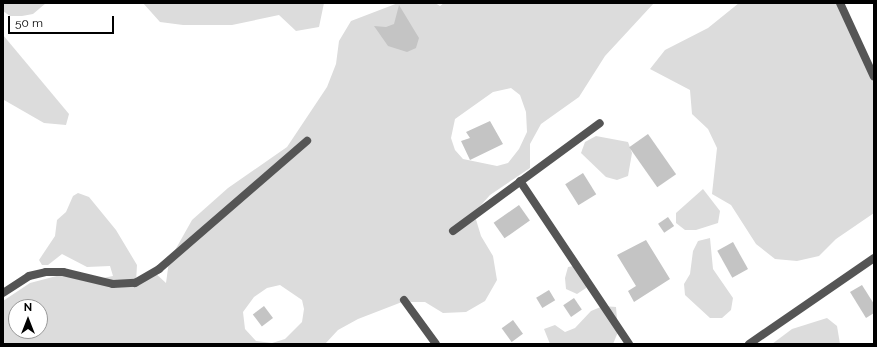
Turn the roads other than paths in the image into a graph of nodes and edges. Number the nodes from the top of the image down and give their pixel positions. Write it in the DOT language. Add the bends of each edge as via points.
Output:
graph roads {
  1 [pos="840,3"];
  2 [pos="874,77"];
  3 [pos="600,123"];
  4 [pos="307,141"];
  5 [pos="520,181"];
  6 [pos="453,231"];
  7 [pos="874,258"];
  8 [pos="3,293"];
  9 [pos="404,300"];
  10 [pos="436,344"];
  11 [pos="629,344"];
  12 [pos="749,344"];
  1 -- 2 [label="street"];
  3 -- 5 [label="street"];
  4 -- 8 [label="street" via="159,269 135,283 113,284 63,272 46,272 29,276"];
  5 -- 6 [label="street"];
  5 -- 11 [label="street"];
  7 -- 12 [label="street"];
  9 -- 10 [label="street"];
}
